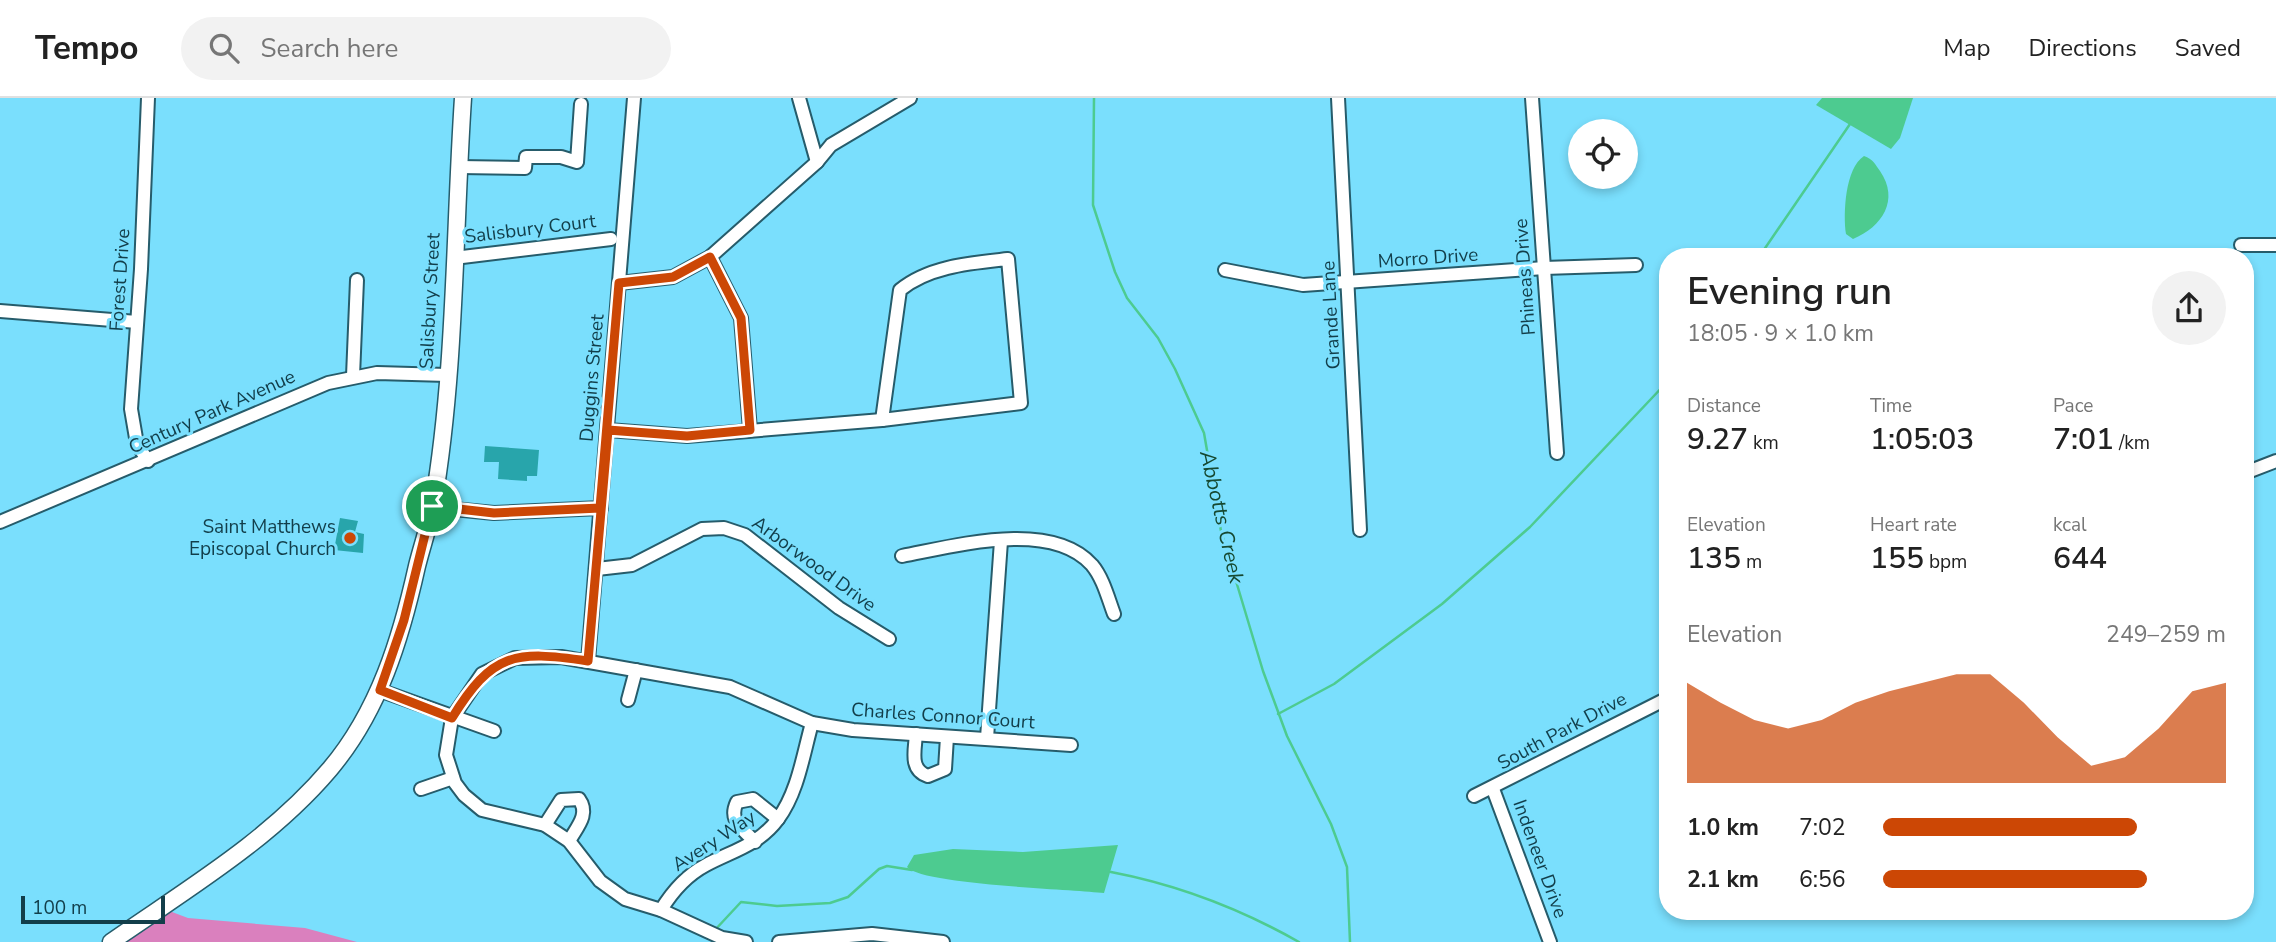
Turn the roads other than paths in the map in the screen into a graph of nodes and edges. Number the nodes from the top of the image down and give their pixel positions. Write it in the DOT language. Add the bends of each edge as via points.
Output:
graph roads {
  1 [pos="148,98"];
  2 [pos="463,98"];
  3 [pos="634,98"];
  4 [pos="799,98"];
  5 [pos="910,98"];
  6 [pos="1338,98"];
  7 [pos="1532,98"];
  8 [pos="581,104"];
  9 [pos="817,162"];
  10 [pos="459,167"];
  11 [pos="611,239"];
  12 [pos="2241,245"];
  13 [pos="2276,245"];
  14 [pos="710,257"];
  15 [pos="454,258"];
  16 [pos="1636,265"];
  17 [pos="1544,268"];
  18 [pos="1225,270"];
  19 [pos="357,280"];
  20 [pos="619,283"];
  21 [pos="1349,283"];
  22 [pos="0,311"];
  23 [pos="136,322"];
  24 [pos="447,375"];
  25 [pos="353,376"];
  26 [pos="882,420"];
  27 [pos="608,430"];
  28 [pos="750,430"];
  29 [pos="1557,453"];
  30 [pos="148,461"];
  31 [pos="2276,461"];
  32 [pos="2254,470"];
  33 [pos="432,506"];
  34 [pos="600,508"];
  35 [pos="0,522"];
  36 [pos="1360,530"];
  37 [pos="1001,541"];
  38 [pos="902,556"];
  39 [pos="597,569"];
  40 [pos="1114,614"];
  41 [pos="889,639"];
  42 [pos="588,661"];
  43 [pos="636,670"];
  44 [pos="380,690"];
  45 [pos="628,700"];
  46 [pos="1659,703"];
  47 [pos="452,718"];
  48 [pos="812,723"];
  49 [pos="494,732"];
  50 [pos="916,734"];
  51 [pos="947,737"];
  52 [pos="987,738"];
  53 [pos="1071,745"];
  54 [pos="453,778"];
  55 [pos="421,789"];
  56 [pos="1493,789"];
  57 [pos="1474,796"];
  58 [pos="778,819"];
  59 [pos="545,825"];
  60 [pos="569,841"];
  61 [pos="755,842"];
  62 [pos="661,910"];
  63 [pos="111,942"];
  64 [pos="746,942"];
  65 [pos="779,942"];
  66 [pos="943,942"];
  67 [pos="1550,942"];
  1 -- 23 [label="street, Forest Drive"];
  2 -- 10 [label="main road, Salisbury Street"];
  3 -- 20 [label="street, Duggins Street"];
  4 -- 9 [label="street"];
  5 -- 9 [label="street" via="831,145"];
  6 -- 21 [label="street, Grande Lane"];
  7 -- 17 [label="street, Phineas Drive"];
  8 -- 10 [label="street" via="577,162 533,155 526,157 525,168"];
  9 -- 14 [label="street"];
  10 -- 15 [label="main road, Salisbury Street"];
  11 -- 15 [label="street, Salisbury Court"];
  12 -- 13 [label="street"];
  14 -- 20 [label="street" via="673,277"];
  14 -- 28 [label="street" via="741,318"];
  15 -- 24 [label="main road, Salisbury Street"];
  16 -- 17 [label="street, Morro Drive"];
  17 -- 21 [label="street, Morro Drive"];
  17 -- 29 [label="street, Phineas Drive"];
  18 -- 21 [label="street, Morro Drive" via="1303,285"];
  19 -- 25 [label="street"];
  20 -- 27 [label="street, Duggins Street"];
  21 -- 36 [label="street, Grande Lane"];
  22 -- 23 [label="street"];
  23 -- 30 [label="street, Forest Drive" via="131,424"];
  24 -- 25 [label="street, Century Park Avenue"];
  24 -- 33 [label="main road, Salisbury Street"];
  25 -- 30 [label="street, Century Park Avenue" via="300,393"];
  26 -- 26 [label="street" via="1021,403 1009,258 957,265 900,290"];
  26 -- 28 [label="street"];
  27 -- 28 [label="street" via="687,436"];
  27 -- 34 [label="street, Duggins Street"];
  30 -- 35 [label="street, Century Park Avenue"];
  31 -- 32 [label="street"];
  33 -- 34 [label="street" via="494,513"];
  33 -- 44 [label="main road, Salisbury Street" via="404,620"];
  34 -- 39 [label="street, Duggins Street"];
  37 -- 38 [label="street"];
  37 -- 40 [label="street" via="1050,541 1074,549 1094,567"];
  37 -- 52 [label="street"];
  39 -- 41 [label="street, Arborwood Drive" via="632,565 702,529 724,528 745,536 839,608"];
  39 -- 42 [label="street, Duggins Street"];
  42 -- 43 [label="street, Charles Connor Court"];
  42 -- 47 [label="street, Charles Connor Court" via="533,656 495,666 482,674"];
  43 -- 45 [label="street"];
  43 -- 48 [label="street, Charles Connor Court" via="730,687"];
  44 -- 47 [label="street"];
  44 -- 63 [label="main road, Salisbury Street" via="332,767 303,800 239,854"];
  46 -- 56 [label="street, South Park Drive"];
  47 -- 49 [label="street"];
  47 -- 54 [label="street" via="446,755"];
  48 -- 50 [label="street, Charles Connor Court"];
  48 -- 58 [label="street, Avery Way" via="793,793"];
  50 -- 51 [label="street, Charles Connor Court"];
  50 -- 51 [label="street" via="915,763 928,776 945,769"];
  51 -- 52 [label="street, Charles Connor Court"];
  52 -- 53 [label="street, Charles Connor Court"];
  54 -- 55 [label="street"];
  54 -- 59 [label="street" via="482,810"];
  56 -- 57 [label="street, South Park Drive"];
  56 -- 67 [label="street, Indeneer Drive"];
  58 -- 61 [label="street, Avery Way"];
  58 -- 61 [label="street" via="753,799 737,802 734,820"];
  59 -- 60 [label="street"];
  59 -- 60 [label="street" via="561,800 579,799 585,806 584,815"];
  60 -- 62 [label="street" via="600,881 625,899"];
  61 -- 62 [label="street, Avery Way" via="704,865 674,889"];
  62 -- 64 [label="street" via="722,937"];
  65 -- 66 [label="street" via="872,934"];
}
